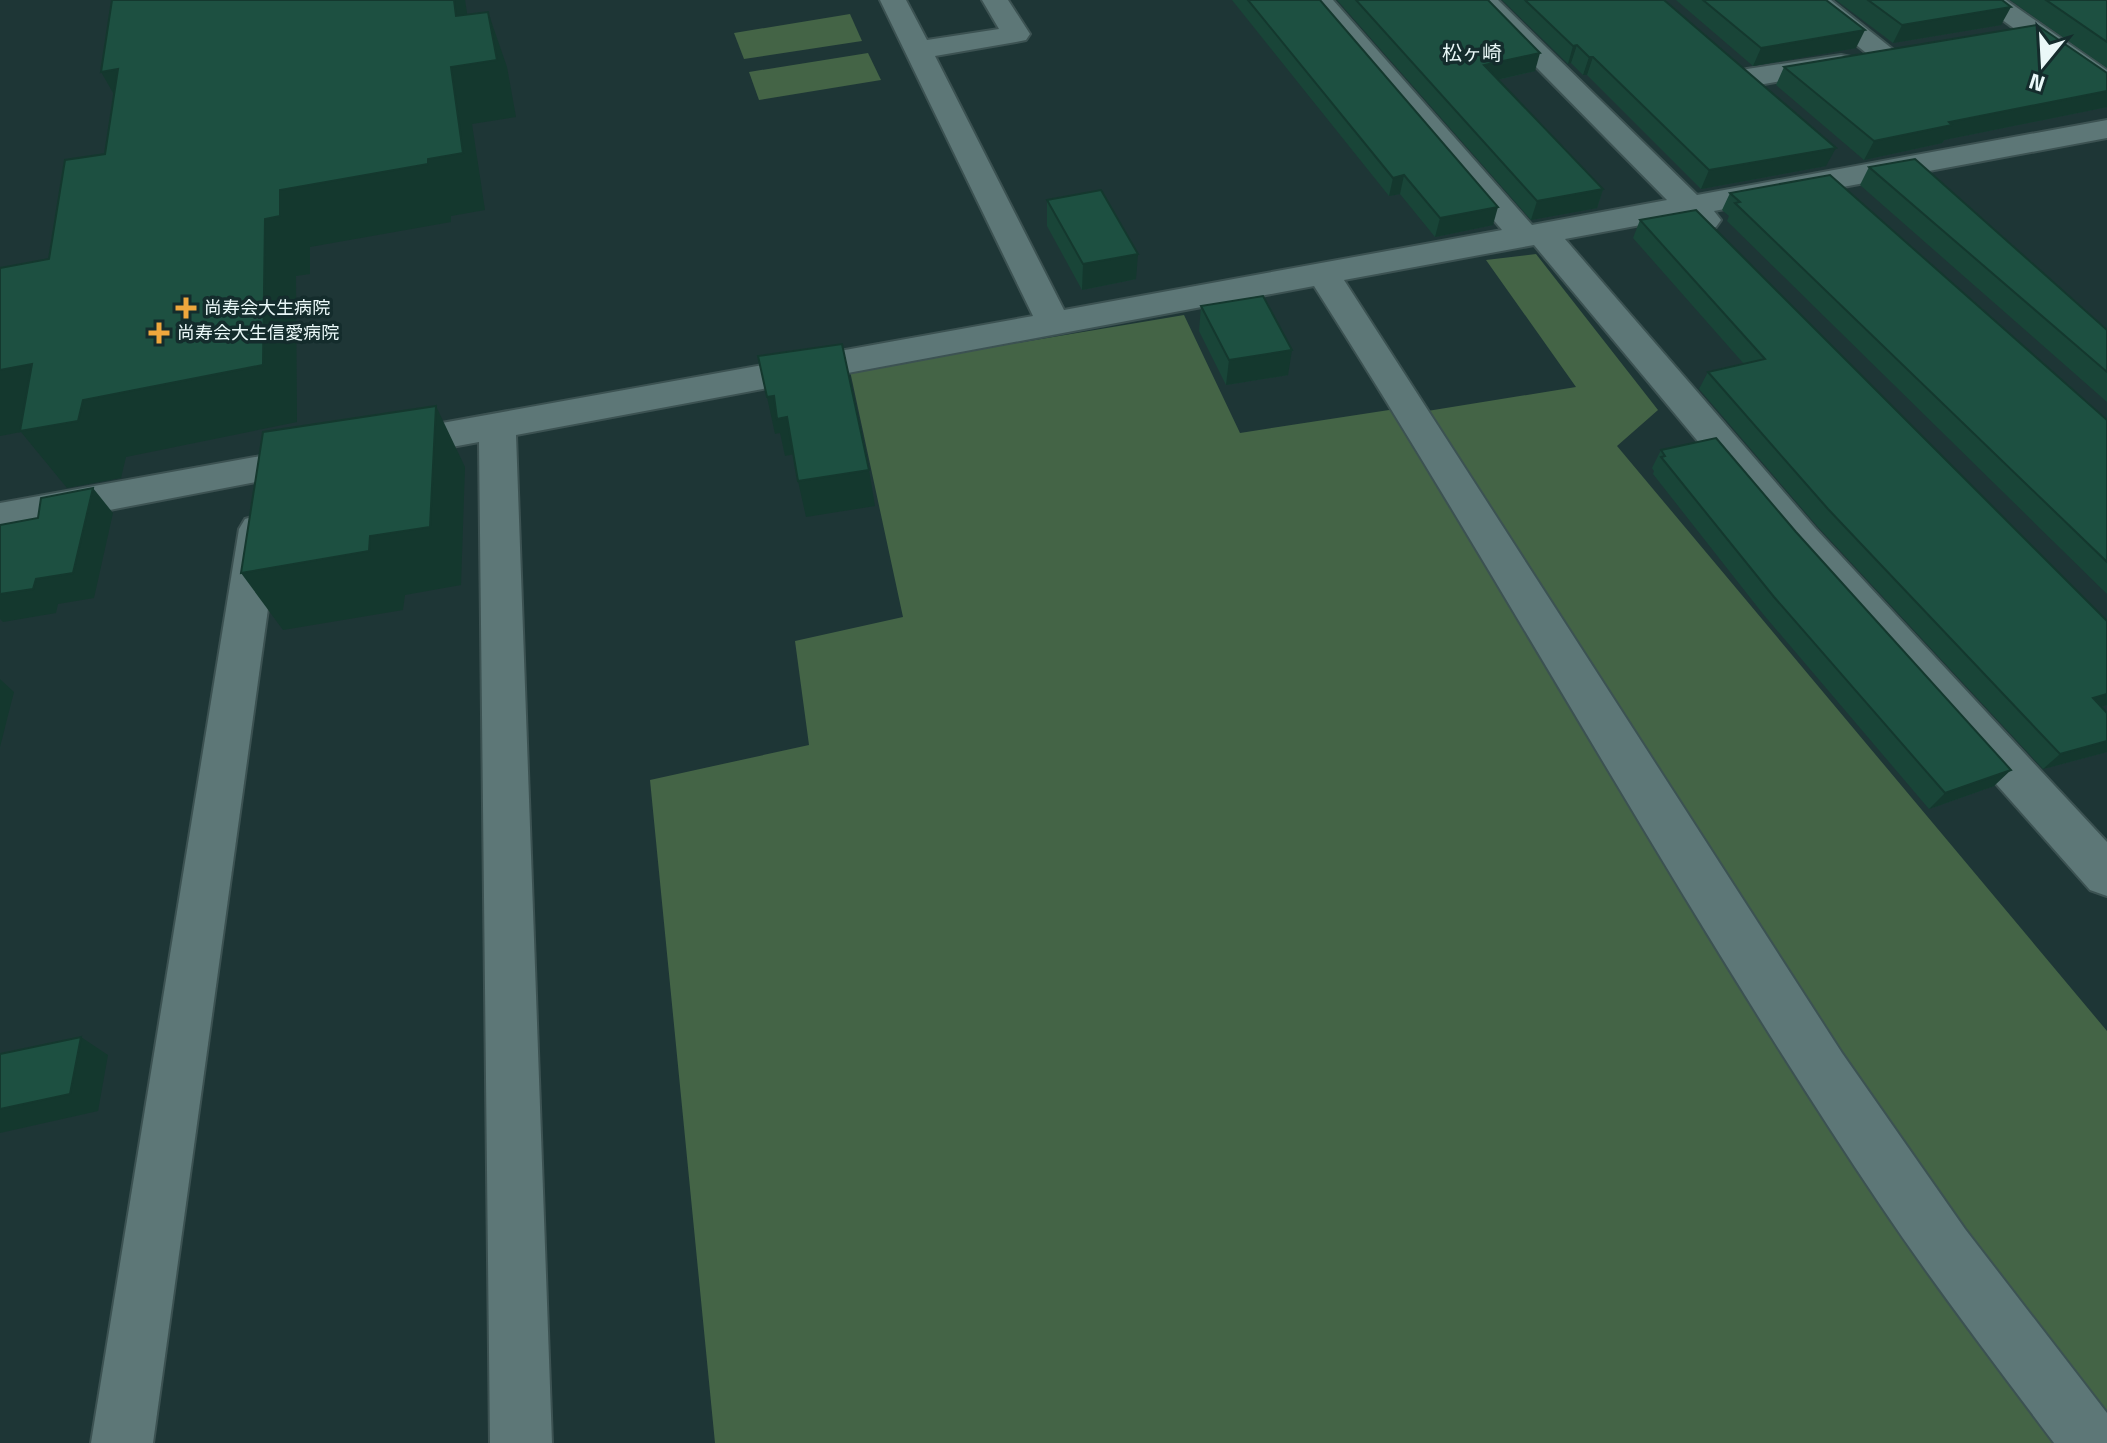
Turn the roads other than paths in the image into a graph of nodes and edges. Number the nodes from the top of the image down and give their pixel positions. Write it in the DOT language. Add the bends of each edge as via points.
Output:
graph roads {
  1 [pos="893,0"];
  2 [pos="995,0"];
  3 [pos="1319,0"];
  4 [pos="1483,0"];
  5 [pos="1814,0"];
  6 [pos="1988,0"];
  7 [pos="2032,31"];
  8 [pos="2000,36"];
  9 [pos="918,50"];
  10 [pos="1915,50"];
  11 [pos="1886,55"];
  12 [pos="1724,59"];
  13 [pos="2107,83"];
  14 [pos="2107,129"];
  15 [pos="1840,168"];
  16 [pos="1690,205"];
  17 [pos="1864,209"];
  18 [pos="1533,234"];
  19 [pos="1723,238"];
  20 [pos="1323,274"];
  21 [pos="1054,324"];
  22 [pos="497,425"];
  23 [pos="269,468"];
  24 [pos="0,517"];
  25 [pos="2107,875"];
  26 [pos="122,1443"];
  27 [pos="521,1443"];
  28 [pos="2092,1443"];
  1 -- 9 [label="street"];
  2 -- 9 [label="street" via="1016,34"];
  3 -- 18 [label="street"];
  4 -- 16 [label="street"];
  5 -- 11 [label="street"];
  6 -- 7 [label="street"];
  7 -- 8 [label="street"];
  7 -- 13 [label="street"];
  9 -- 21 [label="street"];
  10 -- 11 [label="street"];
  11 -- 12 [label="street" via="1758,88"];
  14 -- 15 [label="street"];
  15 -- 16 [label="street"];
  15 -- 17 [label="street"];
  16 -- 18 [label="street"];
  16 -- 19 [label="street"];
  18 -- 20 [label="street"];
  18 -- 25 [label="street"];
  20 -- 21 [label="street"];
  20 -- 28 [label="street" via="1899,1185"];
  21 -- 22 [label="street"];
  22 -- 23 [label="street"];
  22 -- 27 [label="street"];
  23 -- 24 [label="street"];
  23 -- 26 [label="street"];
}
